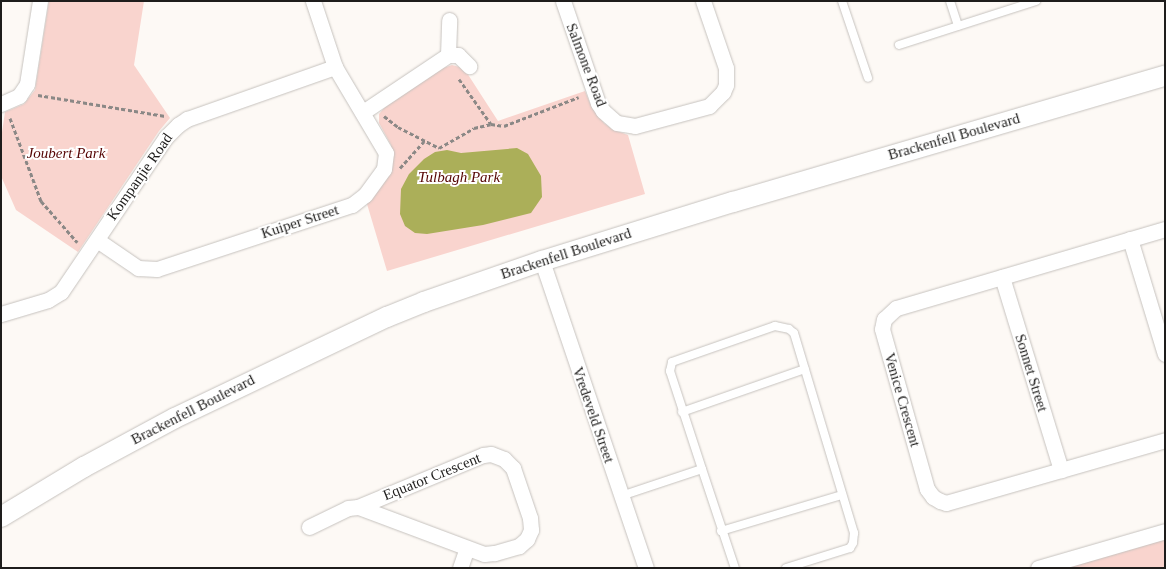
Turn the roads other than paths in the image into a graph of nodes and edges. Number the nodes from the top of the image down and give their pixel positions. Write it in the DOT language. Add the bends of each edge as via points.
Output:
graph roads {
  1 [pos="40,1"];
  2 [pos="314,1"];
  3 [pos="563,1"];
  4 [pos="703,1"];
  5 [pos="842,1"];
  6 [pos="950,1"];
  7 [pos="1036,1"];
  8 [pos="449,20"];
  9 [pos="958,26"];
  10 [pos="899,45"];
  11 [pos="444,58"];
  12 [pos="469,66"];
  13 [pos="335,67"];
  14 [pos="1165,76"];
  15 [pos="868,78"];
  16 [pos="3,103"];
  17 [pos="369,108"];
  18 [pos="1165,229"];
  19 [pos="1130,239"];
  20 [pos="97,240"];
  21 [pos="542,261"];
  22 [pos="1002,276"];
  23 [pos="1,314"];
  24 [pos="1165,354"];
  25 [pos="804,369"];
  26 [pos="682,412"];
  27 [pos="1165,440"];
  28 [pos="702,469"];
  29 [pos="1061,470"];
  30 [pos="842,495"];
  31 [pos="621,496"];
  32 [pos="358,507"];
  33 [pos="1,516"];
  34 [pos="309,527"];
  35 [pos="721,531"];
  36 [pos="1165,531"];
  37 [pos="467,548"];
  38 [pos="460,568"];
  39 [pos="646,568"];
  40 [pos="735,568"];
  41 [pos="786,568"];
  42 [pos="1038,568"];
  1 -- 16 [label="street" via="27,84 19,96"];
  2 -- 13 [label="street, Kuiper Street"];
  3 -- 4 [label="street, Salmone Road" via="603,111 617,123 636,126 714,103 723,92 727,76"];
  5 -- 15 [label="lane"];
  6 -- 9 [label="lane"];
  7 -- 9 [label="lane"];
  8 -- 11 [label="street"];
  9 -- 10 [label="lane"];
  11 -- 12 [label="street" via="458,55"];
  11 -- 17 [label="street"];
  13 -- 17 [label="street, Kuiper Street"];
  13 -- 20 [label="street, Kompanjie Road" via="187,119 178,125 166,137"];
  14 -- 21 [label="street, Brackenfell Boulevard"];
  17 -- 20 [label="street, Kuiper Street" via="386,153 386,164 365,196 352,205 157,269 138,268"];
  18 -- 19 [label="street, Venice Crescent"];
  19 -- 22 [label="street, Venice Crescent"];
  19 -- 24 [label="street"];
  20 -- 23 [label="street, Kompanjie Road" via="61,292"];
  21 -- 31 [label="street, Vredeveld Street"];
  21 -- 33 [label="street, Brackenfell Boulevard" via="387,317 238,387 123,445"];
  22 -- 29 [label="street, Sonnet Street"];
  22 -- 29 [label="street, Venice Crescent" via="896,308 884,319 882,329 927,490 933,497 946,502"];
  25 -- 26 [label="lane"];
  25 -- 26 [label="lane" via="794,333 776,326 674,360 670,371"];
  25 -- 30 [label="lane"];
  26 -- 28 [label="lane"];
  27 -- 29 [label="street, Venice Crescent"];
  28 -- 31 [label="lane"];
  28 -- 35 [label="lane"];
  30 -- 35 [label="lane"];
  30 -- 41 [label="lane" via="854,533 850,548"];
  31 -- 39 [label="street, Vredeveld Street"];
  32 -- 34 [label="street, Equator Crescent" via="348,508"];
  32 -- 37 [label="street, Equator Crescent"];
  32 -- 37 [label="street, Equator Crescent" via="483,455 498,456 512,468 531,524 529,535 519,546 494,554"];
  35 -- 40 [label="lane"];
  36 -- 42 [label="street"];
  37 -- 38 [label="street"];
}
